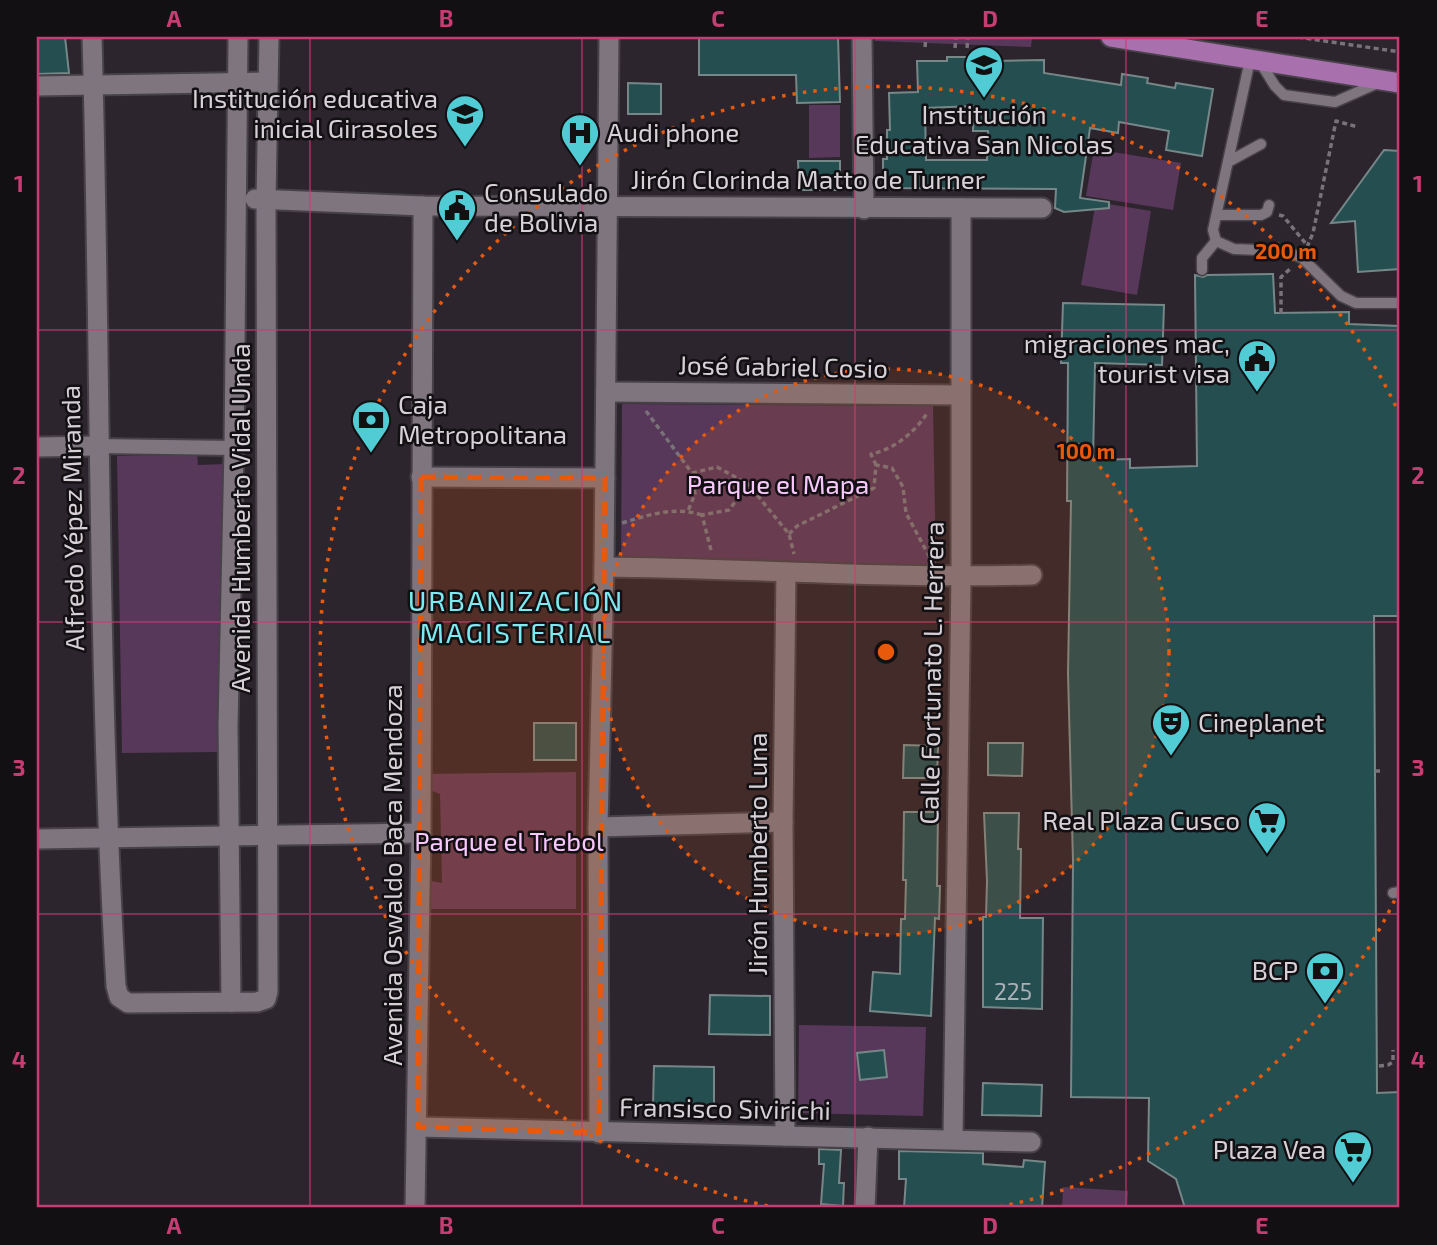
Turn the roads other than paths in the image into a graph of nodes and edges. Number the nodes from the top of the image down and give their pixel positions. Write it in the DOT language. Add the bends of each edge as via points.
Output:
graph roads {
  1 [pos="92,37"];
  2 [pos="238,37"];
  3 [pos="270,37"];
  4 [pos="610,37"];
  5 [pos="862,37"];
  6 [pos="1111,37"];
  7 [pos="1255,61"];
  8 [pos="239,82"];
  9 [pos="268,82"];
  10 [pos="1392,82"];
  11 [pos="93,85"];
  12 [pos="37,86"];
  13 [pos="1262,144"];
  14 [pos="1228,162"];
  15 [pos="238,198"];
  16 [pos="267,200"];
  17 [pos="608,205"];
  18 [pos="423,206"];
  19 [pos="961,208"];
  20 [pos="1042,208"];
  21 [pos="1268,208"];
  22 [pos="864,209"];
  23 [pos="1217,215"];
  24 [pos="1216,241"];
  25 [pos="1202,270"];
  26 [pos="1400,303"];
  27 [pos="606,392"];
  28 [pos="959,395"];
  29 [pos="97,446"];
  30 [pos="37,447"];
  31 [pos="234,448"];
  32 [pos="421,477"];
  33 [pos="605,478"];
  34 [pos="604,567"];
  35 [pos="791,567"];
  36 [pos="1031,575"];
  37 [pos="961,577"];
  38 [pos="783,822"];
  39 [pos="598,827"];
  40 [pos="421,833"];
  41 [pos="268,835"];
  42 [pos="229,836"];
  43 [pos="107,838"];
  44 [pos="37,839"];
  45 [pos="231,1002"];
  46 [pos="418,1127"];
  47 [pos="599,1133"];
  48 [pos="785,1136"];
  49 [pos="868,1137"];
  50 [pos="953,1138"];
  51 [pos="1031,1142"];
  52 [pos="415,1208"];
  53 [pos="865,1208"];
  1 -- 11 [label="street, Alfredo Yépez Miranda"];
  2 -- 8 [label="street, Avenida Humberto Vidal Unda"];
  3 -- 9 [label="street, Avenida Humberto Vidal Unda"];
  4 -- 17 [label="street"];
  5 -- 22 [label="street"];
  6 -- 7 [label="highway"];
  7 -- 10 [label="highway"];
  7 -- 10 [label="lane" via="1284,95 1335,102"];
  7 -- 14 [label="lane"];
  8 -- 9 [label="street"];
  8 -- 11 [label="street"];
  8 -- 15 [label="street, Avenida Humberto Vidal Unda"];
  9 -- 16 [label="street, Avenida Humberto Vidal Unda"];
  11 -- 12 [label="street"];
  11 -- 29 [label="street, Alfredo Yépez Miranda"];
  13 -- 14 [label="lane"];
  14 -- 23 [label="lane"];
  15 -- 16 [label="street, Jirón Clorinda Matto de Turner"];
  15 -- 31 [label="street, Avenida Humberto Vidal Unda"];
  16 -- 18 [label="street, Jirón Clorinda Matto de Turner"];
  16 -- 41 [label="street, Avenida Humberto Vidal Unda"];
  17 -- 18 [label="street, Jirón Clorinda Matto de Turner"];
  17 -- 22 [label="street, Jirón Clorinda Matto de Turner"];
  17 -- 27 [label="street"];
  18 -- 32 [label="street, Avenida Oswaldo Baca Mendoza"];
  19 -- 20 [label="street, Jirón Clorinda Matto de Turner"];
  19 -- 22 [label="street, Jirón Clorinda Matto de Turner"];
  19 -- 28 [label="street, Calle Fortunato L. Herrera"];
  21 -- 23 [label="lane" via="1261,215"];
  23 -- 24 [label="lane"];
  24 -- 25 [label="lane" via="1202,258"];
  24 -- 26 [label="lane" via="1234,249 1285,251 1302,258 1341,296 1356,303"];
  27 -- 28 [label="street, José Gabriel Cosio"];
  27 -- 33 [label="street"];
  28 -- 37 [label="street, Calle Fortunato L. Herrera"];
  29 -- 30 [label="street"];
  29 -- 31 [label="street"];
  29 -- 43 [label="street, Alfredo Yépez Miranda"];
  31 -- 42 [label="street, Avenida Humberto Vidal Unda"];
  32 -- 33 [label="street"];
  32 -- 40 [label="street, Avenida Oswaldo Baca Mendoza"];
  33 -- 34 [label="street"];
  34 -- 35 [label="street"];
  34 -- 39 [label="street"];
  35 -- 37 [label="street"];
  35 -- 38 [label="street, Jirón Humberto Luna"];
  36 -- 37 [label="street"];
  37 -- 50 [label="street, Calle Fortunato L. Herrera"];
  38 -- 39 [label="street"];
  38 -- 48 [label="street, Jirón Humberto Luna"];
  39 -- 47 [label="street"];
  40 -- 41 [label="street"];
  40 -- 46 [label="street, Avenida Oswaldo Baca Mendoza"];
  41 -- 42 [label="street"];
  41 -- 45 [label="street, Avenida Humberto Vidal Unda" via="266,999"];
  42 -- 43 [label="street"];
  42 -- 45 [label="street, Avenida Humberto Vidal Unda"];
  43 -- 44 [label="street"];
  43 -- 45 [label="street, Alfredo Yépez Miranda" via="119,997 128,1003"];
  46 -- 47 [label="street, Fransisco Sivirichi"];
  46 -- 52 [label="street, Avenida Oswaldo Baca Mendoza"];
  47 -- 48 [label="street, Fransisco Sivirichi"];
  48 -- 49 [label="street, Fransisco Sivirichi"];
  49 -- 50 [label="street, Fransisco Sivirichi"];
  49 -- 53 [label="street"];
  50 -- 51 [label="street, Fransisco Sivirichi"];
}
